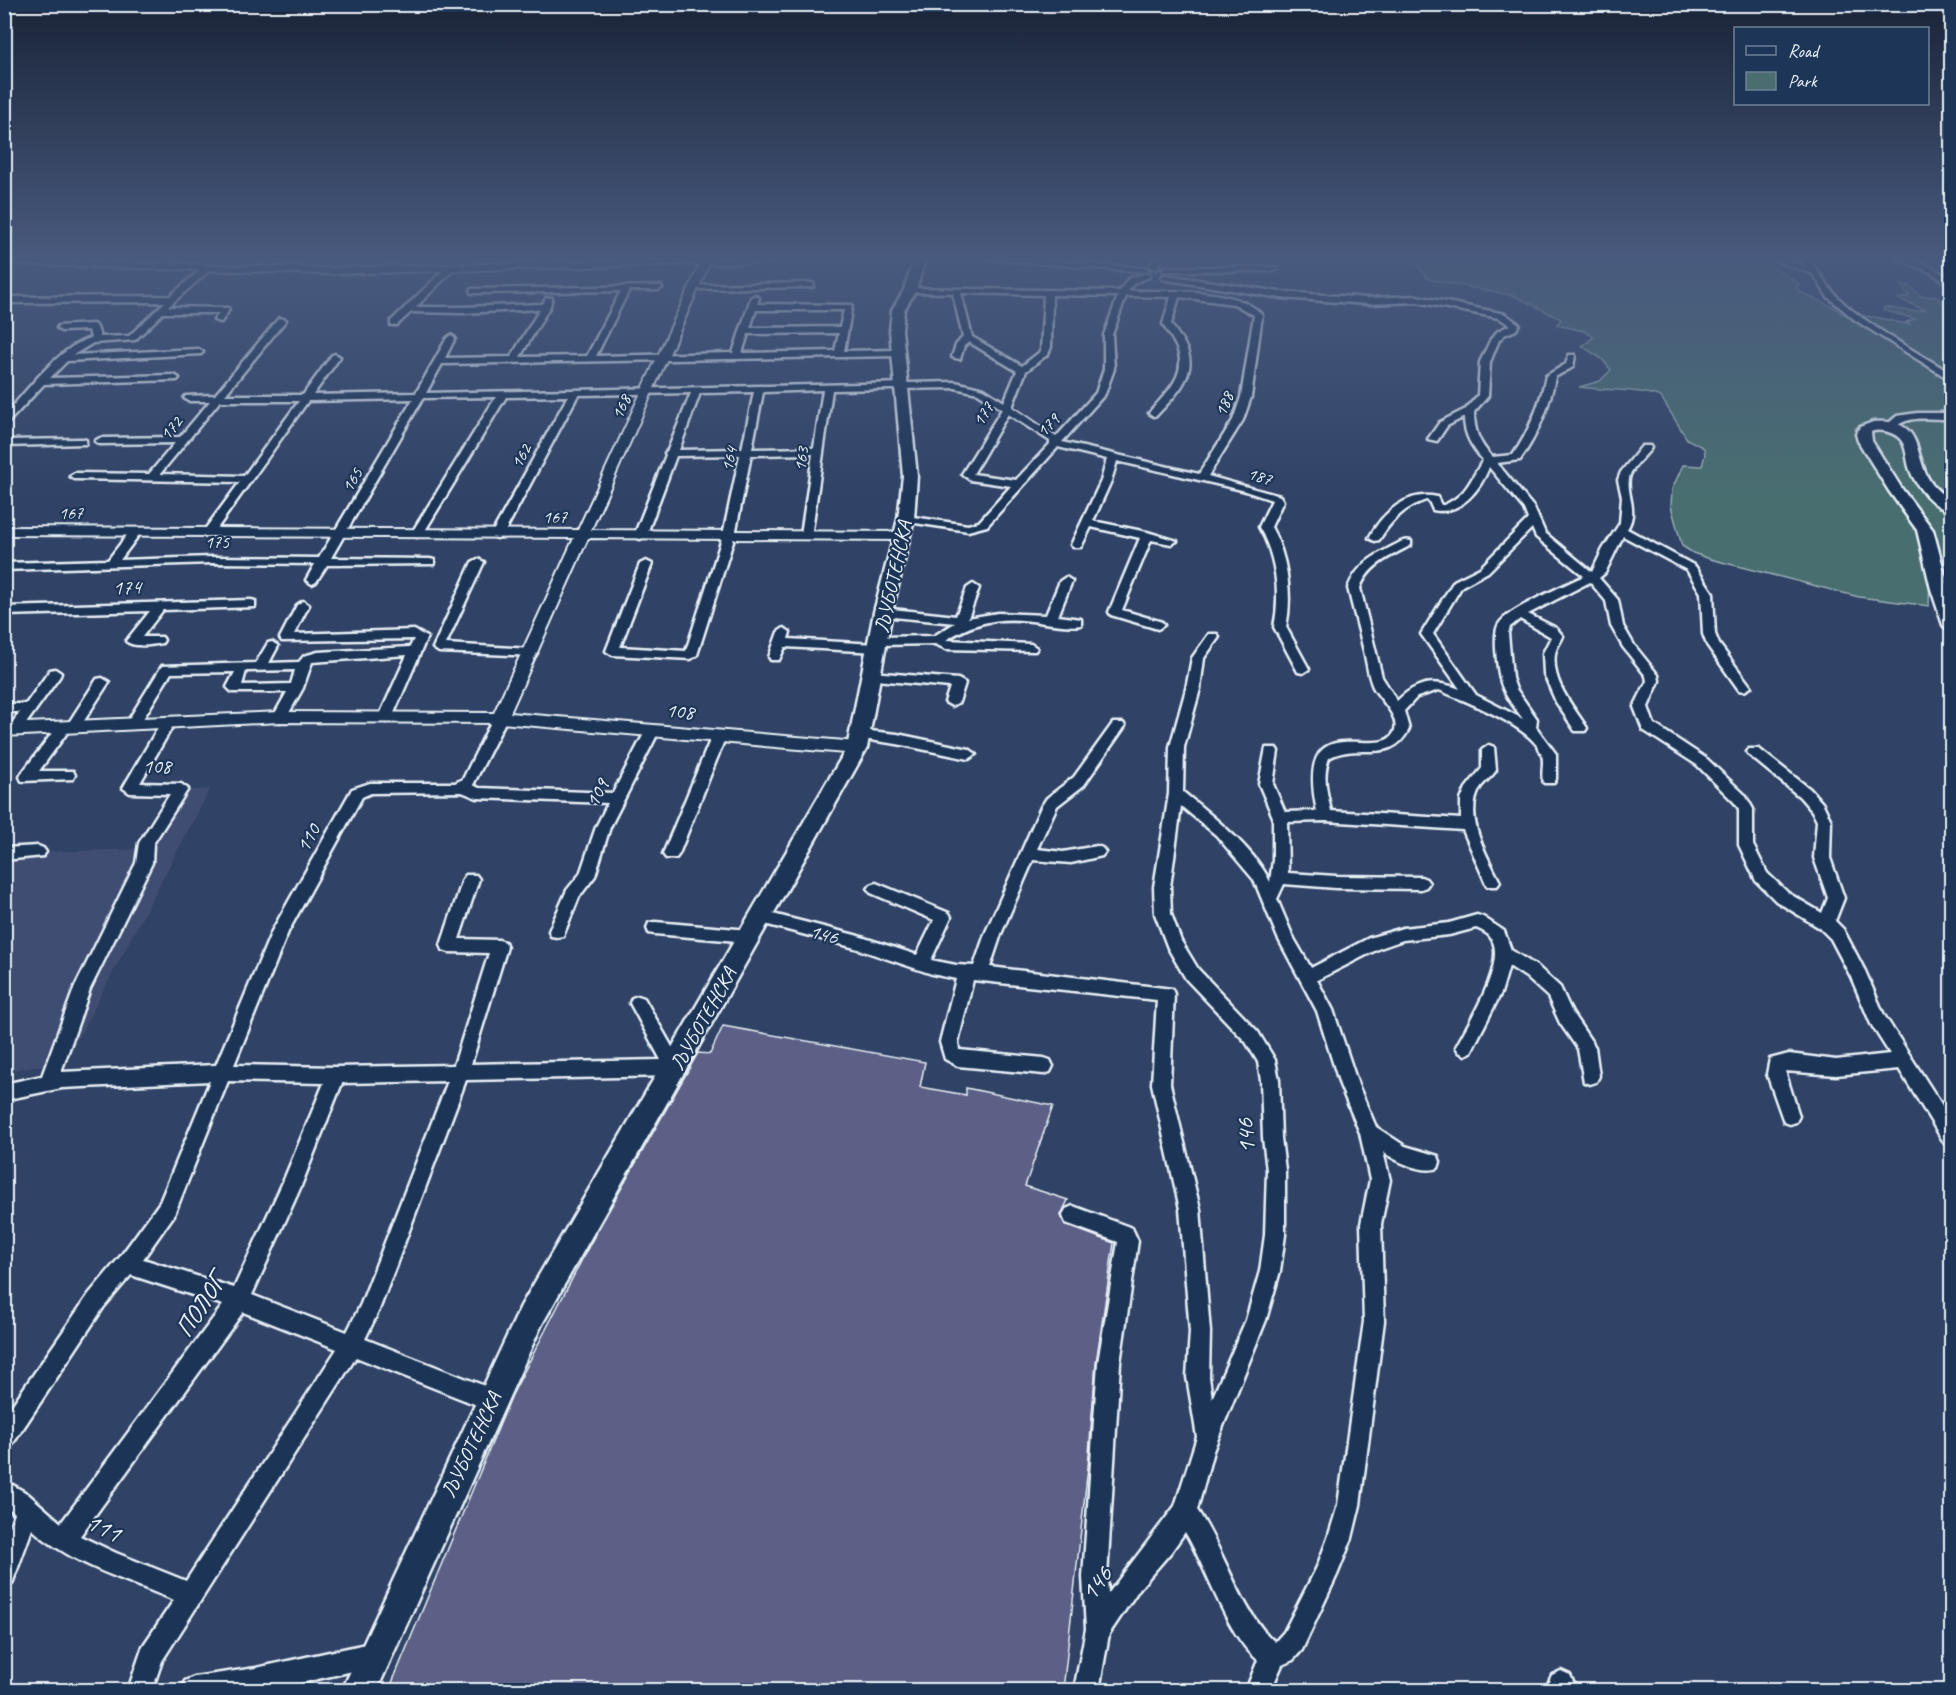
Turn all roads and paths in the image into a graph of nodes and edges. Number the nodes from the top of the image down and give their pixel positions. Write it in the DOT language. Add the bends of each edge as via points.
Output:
graph roads {
  1 [pos="130,338"];
  2 [pos="267,338"];
  3 [pos="451,338"];
  4 [pos="527,338"];
  5 [pos="600,338"];
  6 [pos="672,338"];
  7 [pos="743,338"];
  8 [pos="842,338"];
  9 [pos="896,338"];
  10 [pos="968,338"];
  11 [pos="1047,338"];
  12 [pos="1108,338"];
  13 [pos="1176,338"];
  14 [pos="1255,338"];
  15 [pos="1496,338"];
  16 [pos="1891,338"];
  17 [pos="96,340"];
  18 [pos="198,352"];
  19 [pos="897,353"];
  20 [pos="839,354"];
  21 [pos="737,356"];
  22 [pos="335,357"];
  23 [pos="663,357"];
  24 [pos="957,357"];
  25 [pos="1572,357"];
  26 [pos="67,358"];
  27 [pos="590,358"];
  28 [pos="514,360"];
  29 [pos="439,361"];
  30 [pos="1022,370"];
  31 [pos="174,378"];
  32 [pos="1952,378"];
  33 [pos="43,381"];
  34 [pos="900,385"];
  35 [pos="828,388"];
  36 [pos="759,389"];
  37 [pos="575,392"];
  38 [pos="648,392"];
  39 [pos="696,392"];
  40 [pos="503,394"];
  41 [pos="420,395"];
  42 [pos="303,398"];
  43 [pos="189,399"];
  44 [pos="216,399"];
  45 [pos="1007,408"];
  46 [pos="1469,411"];
  47 [pos="1155,413"];
  48 [pos="1952,417"];
  49 [pos="4,424"];
  50 [pos="1888,428"];
  51 [pos="1434,439"];
  52 [pos="182,440"];
  53 [pos="100,441"];
  54 [pos="82,442"];
  55 [pos="1055,442"];
  56 [pos="4,443"];
  57 [pos="1646,448"];
  58 [pos="747,451"];
  59 [pos="818,451"];
  60 [pos="670,453"];
  61 [pos="1113,456"];
  62 [pos="1488,461"];
  63 [pos="75,476"];
  64 [pos="1202,477"];
  65 [pos="151,478"];
  66 [pos="246,479"];
  67 [pos="1019,484"];
  68 [pos="1952,508"];
  69 [pos="1534,519"];
  70 [pos="1086,523"];
  71 [pos="904,528"];
  72 [pos="4,531"];
  73 [pos="1622,531"];
  74 [pos="135,532"];
  75 [pos="209,532"];
  76 [pos="340,533"];
  77 [pos="417,534"];
  78 [pos="497,535"];
  79 [pos="729,535"];
  80 [pos="807,535"];
  81 [pos="1147,535"];
  82 [pos="583,536"];
  83 [pos="640,536"];
  84 [pos="1375,538"];
  85 [pos="1171,541"];
  86 [pos="1407,543"];
  87 [pos="1077,545"];
  88 [pos="112,562"];
  89 [pos="323,562"];
  90 [pos="430,562"];
  91 [pos="478,562"];
  92 [pos="646,564"];
  93 [pos="4,567"];
  94 [pos="1593,578"];
  95 [pos="312,580"];
  96 [pos="1066,582"];
  97 [pos="973,588"];
  98 [pos="251,604"];
  99 [pos="161,605"];
  100 [pos="303,605"];
  101 [pos="4,611"];
  102 [pos="883,612"];
  103 [pos="1520,614"];
  104 [pos="1050,620"];
  105 [pos="1077,622"];
  106 [pos="1158,625"];
  107 [pos="1952,625"];
  108 [pos="1213,637"];
  109 [pos="158,640"];
  110 [pos="937,640"];
  111 [pos="878,645"];
  112 [pos="272,646"];
  113 [pos="1031,648"];
  114 [pos="414,651"];
  115 [pos="531,653"];
  116 [pos="775,657"];
  117 [pos="261,666"];
  118 [pos="303,666"];
  119 [pos="1303,669"];
  120 [pos="55,673"];
  121 [pos="241,673"];
  122 [pos="871,676"];
  123 [pos="102,682"];
  124 [pos="1744,687"];
  125 [pos="296,688"];
  126 [pos="1470,698"];
  127 [pos="952,702"];
  128 [pos="4,708"];
  129 [pos="30,708"];
  130 [pos="1396,711"];
  131 [pos="280,717"];
  132 [pos="386,717"];
  133 [pos="500,718"];
  134 [pos="168,722"];
  135 [pos="133,724"];
  136 [pos="1118,726"];
  137 [pos="68,727"];
  138 [pos="1528,727"];
  139 [pos="1580,728"];
  140 [pos="10,729"];
  141 [pos="652,731"];
  142 [pos="718,738"];
  143 [pos="859,742"];
  144 [pos="1488,750"];
  145 [pos="1271,751"];
  146 [pos="1754,752"];
  147 [pos="969,754"];
  148 [pos="68,775"];
  149 [pos="1549,779"];
  150 [pos="464,786"];
  151 [pos="1176,794"];
  152 [pos="618,798"];
  153 [pos="1325,816"];
  154 [pos="1280,817"];
  155 [pos="1469,825"];
  156 [pos="38,852"];
  157 [pos="1097,852"];
  158 [pos="1028,853"];
  159 [pos="4,854"];
  160 [pos="671,854"];
  161 [pos="1280,878"];
  162 [pos="471,879"];
  163 [pos="1492,882"];
  164 [pos="1421,883"];
  165 [pos="876,889"];
  166 [pos="1270,897"];
  167 [pos="1826,923"];
  168 [pos="755,927"];
  169 [pos="655,928"];
  170 [pos="557,931"];
  171 [pos="1504,954"];
  172 [pos="921,963"];
  173 [pos="973,973"];
  174 [pos="1308,977"];
  175 [pos="638,1003"];
  176 [pos="1465,1047"];
  177 [pos="1901,1061"];
  178 [pos="1044,1066"];
  179 [pos="675,1068"];
  180 [pos="221,1073"];
  181 [pos="459,1073"];
  182 [pos="336,1075"];
  183 [pos="1590,1076"];
  184 [pos="48,1083"];
  185 [pos="4,1092"];
  186 [pos="1790,1116"];
  187 [pos="1369,1133"];
  188 [pos="1952,1138"];
  189 [pos="1431,1162"];
  190 [pos="1073,1216"];
  191 [pos="127,1264"];
  192 [pos="239,1300"];
  193 [pos="351,1346"];
  194 [pos="492,1400"];
  195 [pos="4,1437"];
  196 [pos="1208,1438"];
  197 [pos="4,1491"];
  198 [pos="27,1510"];
  199 [pos="1185,1512"];
  200 [pos="63,1539"];
  201 [pos="4,1576"];
  202 [pos="191,1595"];
  203 [pos="1098,1629"];
  204 [pos="375,1654"];
  205 [pos="1273,1656"];
  206 [pos="140,1690"];
  207 [pos="194,1690"];
  208 [pos="359,1690"];
  209 [pos="1087,1690"];
  210 [pos="1258,1690"];
  1 -- 17 [label="street"];
  2 -- 44 [label="street, 172"];
  3 -- 29 [label="street, 165"];
  4 -- 28 [label="street"];
  5 -- 27 [label="street"];
  6 -- 23 [label="street, 168"];
  7 -- 21 [label="street"];
  8 -- 20 [label="street"];
  9 -- 19 [label="main road, ЉУБОТЕНСКА"];
  10 -- 24 [label="street" via="960,345"];
  10 -- 30 [label="street"];
  11 -- 30 [label="street, 177" via="1045,352"];
  12 -- 55 [label="street, 179" via="1109,369 1104,386"];
  13 -- 47 [label="street" via="1183,350 1185,367 1180,383"];
  14 -- 64 [label="street, 188" via="1246,397 1238,420"];
  15 -- 46 [label="street" via="1485,362 1484,396"];
  16 -- 32 [label="street"];
  17 -- 26 [label="street" via="85,342"];
  18 -- 26 [label="street"];
  19 -- 20 [label="street"];
  19 -- 34 [label="main road, ЉУБОТЕНСКА"];
  20 -- 21 [label="street"];
  21 -- 23 [label="street"];
  22 -- 42 [label="street"];
  23 -- 27 [label="street"];
  23 -- 38 [label="street, 168"];
  25 -- 62 [label="street" via="1570,365 1551,376 1544,406 1516,458"];
  26 -- 33 [label="street"];
  27 -- 28 [label="street"];
  28 -- 29 [label="street"];
  29 -- 41 [label="street, 165"];
  30 -- 45 [label="street, 177"];
  31 -- 33 [label="street"];
  33 -- 49 [label="street"];
  34 -- 35 [label="street"];
  34 -- 45 [label="street" via="972,388"];
  34 -- 71 [label="main road, ЉУБОТЕНСКА" via="910,476"];
  35 -- 36 [label="street"];
  35 -- 59 [label="street, 163"];
  36 -- 39 [label="street"];
  36 -- 58 [label="street, 164"];
  37 -- 38 [label="street"];
  37 -- 40 [label="street"];
  37 -- 78 [label="street, 162"];
  38 -- 39 [label="street"];
  38 -- 82 [label="street, 168"];
  39 -- 60 [label="street"];
  40 -- 41 [label="street"];
  40 -- 77 [label="street"];
  41 -- 42 [label="street"];
  41 -- 76 [label="street, 165"];
  42 -- 44 [label="street"];
  42 -- 66 [label="street"];
  43 -- 44 [label="street"];
  44 -- 52 [label="street, 172"];
  45 -- 55 [label="street"];
  45 -- 67 [label="street, 177" via="967,474"];
  46 -- 51 [label="street" via="1443,424"];
  46 -- 62 [label="street" via="1475,444"];
  48 -- 50 [label="street" via="1903,417"];
  50 -- 68 [label="main road" via="1910,440 1921,479"];
  50 -- 107 [label="main road" via="1867,428 1863,437 1925,530"];
  52 -- 53 [label="street"];
  52 -- 65 [label="street, 172"];
  54 -- 56 [label="street"];
  55 -- 61 [label="street, 187"];
  55 -- 67 [label="street, 179"];
  57 -- 73 [label="street" via="1623,480 1627,513"];
  58 -- 59 [label="street"];
  58 -- 60 [label="street"];
  58 -- 79 [label="street, 164"];
  59 -- 80 [label="street, 163"];
  60 -- 83 [label="street"];
  61 -- 64 [label="street, 187"];
  61 -- 70 [label="street"];
  62 -- 69 [label="street" via="1517,492"];
  62 -- 84 [label="street" via="1470,491 1447,508 1437,508 1430,497 1418,499 1381,524"];
  63 -- 65 [label="street"];
  64 -- 119 [label="street, 187" via="1273,496 1278,501 1266,526 1276,546 1284,608 1280,627"];
  65 -- 66 [label="street"];
  66 -- 75 [label="street"];
  67 -- 71 [label="street, 179" via="977,527"];
  69 -- 94 [label="street" via="1540,535"];
  69 -- 126 [label="street" via="1484,570 1458,584 1427,634"];
  70 -- 81 [label="street"];
  70 -- 87 [label="street"];
  71 -- 80 [label="street, 167"];
  71 -- 102 [label="main road, ЉУБОТЕНСКА"];
  72 -- 74 [label="street, 167"];
  73 -- 94 [label="street"];
  73 -- 124 [label="street" via="1691,568 1707,593 1708,634"];
  74 -- 75 [label="street, 167"];
  74 -- 88 [label="street"];
  75 -- 76 [label="street, 167"];
  76 -- 77 [label="street, 167"];
  76 -- 89 [label="street, 165"];
  77 -- 78 [label="street, 167"];
  78 -- 82 [label="street, 167"];
  79 -- 80 [label="street, 167"];
  79 -- 83 [label="street, 167"];
  79 -- 92 [label="street, 164" via="691,655 612,651"];
  81 -- 85 [label="street"];
  81 -- 106 [label="street" via="1115,612"];
  82 -- 83 [label="street, 167"];
  82 -- 115 [label="street"];
  86 -- 130 [label="street" via="1368,564 1358,575 1354,588 1374,671"];
  88 -- 89 [label="street, 175"];
  88 -- 93 [label="street, 175"];
  89 -- 90 [label="street, 175"];
  89 -- 95 [label="street, 165"];
  91 -- 115 [label="street" via="439,648"];
  94 -- 103 [label="street"];
  94 -- 167 [label="street" via="1612,600 1617,626 1629,647 1652,675 1641,707 1648,727 1702,762 1734,793 1746,809 1746,845 1761,877 1782,897"];
  96 -- 104 [label="street"];
  97 -- 102 [label="street" via="961,620"];
  98 -- 99 [label="street, 174"];
  99 -- 101 [label="street, 174"];
  99 -- 109 [label="street" via="132,641"];
  100 -- 114 [label="street" via="286,638 414,634 421,637"];
  102 -- 111 [label="main road, ЉУБОТЕНСКА"];
  103 -- 138 [label="street" via="1508,620 1502,633 1506,678 1530,719"];
  103 -- 139 [label="street" via="1557,636 1549,651 1551,676 1564,706"];
  104 -- 105 [label="street"];
  104 -- 110 [label="street" via="971,621"];
  108 -- 151 [label="street, 146" via="1198,658 1178,747"];
  110 -- 111 [label="street"];
  110 -- 113 [label="street" via="946,645"];
  111 -- 116 [label="street" via="783,638"];
  111 -- 122 [label="main road, ЉУБОТЕНСКА"];
  112 -- 117 [label="street"];
  114 -- 118 [label="street" via="318,656 308,659"];
  114 -- 132 [label="street"];
  115 -- 133 [label="street"];
  117 -- 118 [label="street"];
  117 -- 135 [label="street" via="167,669"];
  118 -- 125 [label="street"];
  120 -- 129 [label="street"];
  121 -- 125 [label="street" via="234,687 237,689"];
  122 -- 127 [label="street" via="958,683"];
  122 -- 143 [label="main road, ЉУБОТЕНСКА"];
  123 -- 137 [label="street"];
  125 -- 131 [label="street"];
  126 -- 130 [label="street" via="1433,686 1412,694"];
  126 -- 138 [label="street"];
  128 -- 129 [label="street"];
  129 -- 140 [label="street"];
  130 -- 153 [label="street" via="1402,731 1395,740 1383,746 1326,752 1318,764"];
  131 -- 132 [label="street, 108"];
  131 -- 134 [label="street, 108"];
  132 -- 133 [label="street, 108"];
  133 -- 141 [label="street, 108"];
  133 -- 150 [label="street"];
  134 -- 135 [label="street, 108"];
  134 -- 184 [label="street, 108" via="129,788 181,789 146,843 139,875 82,989"];
  135 -- 137 [label="street, 108"];
  136 -- 158 [label="street" via="1079,781 1052,802"];
  137 -- 140 [label="street, 108"];
  137 -- 148 [label="street" via="27,777"];
  138 -- 149 [label="street" via="1549,754"];
  141 -- 142 [label="street, 108"];
  141 -- 152 [label="street, 109"];
  142 -- 143 [label="street, 108"];
  142 -- 160 [label="street"];
  143 -- 147 [label="street" via="897,739"];
  143 -- 168 [label="main road, ЉУБОТЕНСКА"];
  144 -- 155 [label="street" via="1489,770 1473,788"];
  145 -- 154 [label="street" via="1266,784"];
  146 -- 167 [label="street" via="1805,793 1824,821 1822,858 1836,898"];
  150 -- 152 [label="street" via="477,793"];
  150 -- 180 [label="street, 110" via="370,788 357,793 280,932"];
  151 -- 166 [label="street" via="1221,831 1260,878"];
  151 -- 196 [label="street, 146" via="1164,868 1163,914 1192,974 1252,1037 1266,1060 1276,1170 1270,1271 1256,1320"];
  152 -- 170 [label="street, 109" via="603,827 587,876 573,894"];
  153 -- 154 [label="street"];
  153 -- 155 [label="street"];
  154 -- 161 [label="street"];
  155 -- 163 [label="street"];
  156 -- 159 [label="street"];
  157 -- 158 [label="street" via="1066,858"];
  158 -- 173 [label="street"];
  161 -- 164 [label="street"];
  161 -- 166 [label="street"];
  162 -- 181 [label="street" via="449,945 499,947"];
  165 -- 172 [label="street" via="943,917"];
  166 -- 174 [label="street" via="1274,914"];
  167 -- 177 [label="street" via="1847,952"];
  168 -- 169 [label="street, 146"];
  168 -- 172 [label="street, 146" via="877,948"];
  168 -- 179 [label="main road, ЉУБОТЕНСКА"];
  171 -- 174 [label="street" via="1501,938 1477,921 1375,943"];
  171 -- 176 [label="street" via="1489,1006"];
  171 -- 183 [label="street" via="1554,992 1586,1047"];
  172 -- 173 [label="street, 146"];
  173 -- 178 [label="street" via="949,1042 951,1054 958,1058"];
  173 -- 196 [label="street, 146" via="1166,994 1161,1084 1190,1209 1200,1332 1198,1377"];
  174 -- 187 [label="street" via="1325,1010"];
  175 -- 179 [label="street"];
  177 -- 186 [label="street" via="1827,1067 1801,1062 1776,1065"];
  177 -- 188 [label="street"];
  179 -- 181 [label="street"];
  179 -- 194 [label="main road, ЉУБОТЕНСКА" via="531,1316"];
  180 -- 182 [label="street"];
  180 -- 184 [label="street"];
  180 -- 191 [label="street" via="167,1208"];
  181 -- 182 [label="street"];
  181 -- 193 [label="street" via="369,1310"];
  182 -- 192 [label="street, ПОЛОГ"];
  184 -- 185 [label="street"];
  187 -- 189 [label="street" via="1400,1153"];
  187 -- 205 [label="street" via="1380,1180 1371,1224 1374,1321 1349,1505 1325,1575 1293,1641"];
  190 -- 203 [label="street, 146" via="1125,1235 1128,1241 1109,1363 1095,1577"];
  191 -- 192 [label="street"];
  191 -- 195 [label="street" via="96,1301"];
  192 -- 193 [label="street"];
  192 -- 200 [label="street, ПОЛОГ"];
  193 -- 194 [label="street"];
  193 -- 202 [label="street"];
  194 -- 204 [label="main road, ЉУБОТЕНСКА"];
  196 -- 199 [label="street, 146"];
  197 -- 198 [label="street, 111"];
  198 -- 200 [label="street, 111"];
  198 -- 201 [label="street"];
  199 -- 203 [label="street, 146"];
  199 -- 205 [label="street" via="1246,1630"];
  200 -- 202 [label="street, 111" via="92,1556"];
  202 -- 206 [label="street" via="152,1655"];
  203 -- 209 [label="street, 146"];
  204 -- 207 [label="street" via="256,1681"];
  204 -- 208 [label="main road, ЉУБОТЕНСКА"];
  205 -- 210 [label="street"];
}
